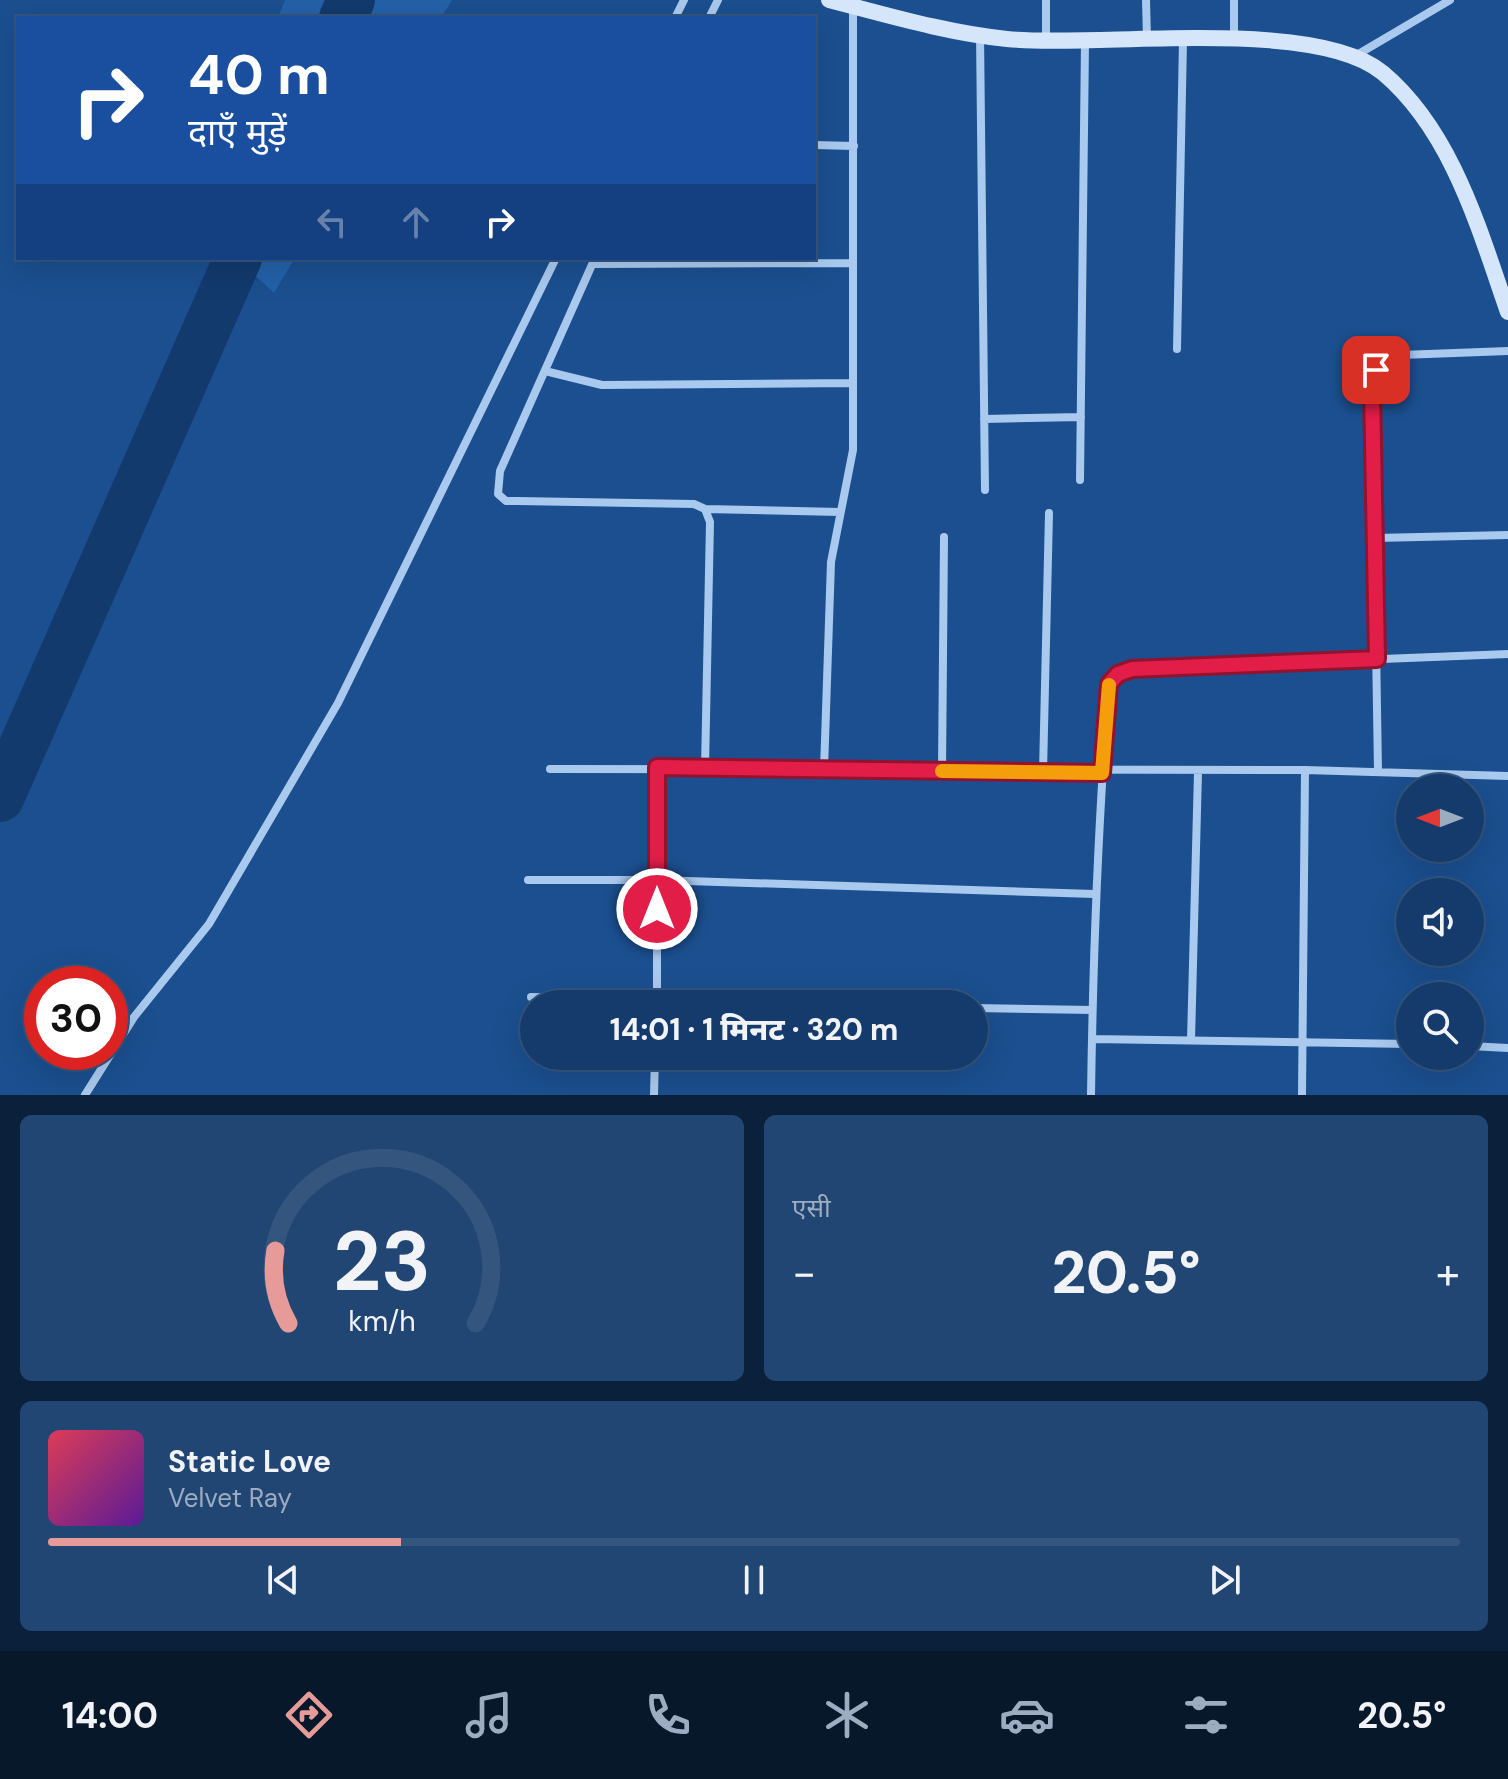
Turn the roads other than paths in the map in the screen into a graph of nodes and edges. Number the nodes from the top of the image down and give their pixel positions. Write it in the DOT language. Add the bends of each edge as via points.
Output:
graph roads {
  1 [pos="829,0"];
  2 [pos="1046,0"];
  3 [pos="1146,0"];
  4 [pos="1234,0"];
  5 [pos="1450,0"];
  6 [pos="853,6"];
  7 [pos="980,34"];
  8 [pos="1147,40"];
  9 [pos="1183,40"];
  10 [pos="1234,40"];
  11 [pos="1046,41"];
  12 [pos="1085,42"];
  13 [pos="1355,56"];
  14 [pos="816,145"];
  15 [pos="854,146"];
  16 [pos="555,260"];
  17 [pos="594,261"];
  18 [pos="853,263"];
  19 [pos="1508,312"];
  20 [pos="1177,349"];
  21 [pos="1508,351"];
  22 [pos="545,371"];
  23 [pos="853,383"];
  24 [pos="1081,417"];
  25 [pos="984,419"];
  26 [pos="1080,480"];
  27 [pos="985,490"];
  28 [pos="705,509"];
  29 [pos="840,512"];
  30 [pos="1049,513"];
  31 [pos="1508,535"];
  32 [pos="944,537"];
  33 [pos="1375,538"];
  34 [pos="1508,654"];
  35 [pos="1377,659"];
  36 [pos="657,767"];
  37 [pos="705,768"];
  38 [pos="550,769"];
  39 [pos="824,770"];
  40 [pos="1305,770"];
  41 [pos="942,771"];
  42 [pos="1043,772"];
  43 [pos="1198,772"];
  44 [pos="1378,772"];
  45 [pos="1102,773"];
  46 [pos="1508,776"];
  47 [pos="528,880"];
  48 [pos="657,880"];
  49 [pos="1094,894"];
  50 [pos="657,990"];
  51 [pos="988,1008"];
  52 [pos="1092,1010"];
  53 [pos="1092,1039"];
  54 [pos="1191,1040"];
  55 [pos="1302,1041"];
  56 [pos="1396,1044"];
  57 [pos="1484,1047"];
  58 [pos="1508,1048"];
  59 [pos="655,1070"];
  60 [pos="85,1095"];
  61 [pos="654,1095"];
  62 [pos="1091,1095"];
  63 [pos="1302,1095"];
  1 -- 6 [label="street"];
  2 -- 11 [label="street"];
  3 -- 8 [label="street"];
  4 -- 10 [label="street"];
  5 -- 13 [label="street"];
  6 -- 7 [label="street"];
  6 -- 15 [label="street"];
  7 -- 11 [label="street"];
  7 -- 25 [label="street"];
  8 -- 9 [label="street"];
  8 -- 12 [label="street"];
  9 -- 10 [label="street"];
  9 -- 20 [label="street"];
  10 -- 13 [label="street" via="1300,42"];
  11 -- 12 [label="street"];
  12 -- 24 [label="street"];
  13 -- 19 [label="street" via="1381,71 1415,105 1445,155 1473,214"];
  14 -- 15 [label="street"];
  15 -- 18 [label="street"];
  16 -- 60 [label="street" via="338,703 209,924 134,1017"];
  17 -- 18 [label="street"];
  17 -- 22 [label="street"];
  18 -- 23 [label="street"];
  21 -- 33 [label="street" via="1401,355 1376,370"];
  22 -- 23 [label="street" via="602,385"];
  22 -- 28 [label="street" via="500,471 498,494 506,501 694,504"];
  23 -- 29 [label="street" via="853,450"];
  24 -- 25 [label="street"];
  24 -- 26 [label="street"];
  25 -- 27 [label="street"];
  28 -- 29 [label="street"];
  28 -- 37 [label="street" via="710,522"];
  29 -- 39 [label="street" via="831,562"];
  30 -- 42 [label="street"];
  31 -- 33 [label="street"];
  32 -- 41 [label="street"];
  33 -- 35 [label="street"];
  34 -- 35 [label="street"];
  35 -- 44 [label="street"];
  35 -- 45 [label="street" via="1132,669 1118,674 1109,684"];
  36 -- 37 [label="street"];
  36 -- 38 [label="street"];
  36 -- 48 [label="street"];
  37 -- 39 [label="street"];
  39 -- 41 [label="street"];
  40 -- 43 [label="street"];
  40 -- 44 [label="street"];
  40 -- 55 [label="street"];
  41 -- 42 [label="street"];
  42 -- 45 [label="street"];
  43 -- 45 [label="street"];
  43 -- 54 [label="street"];
  44 -- 46 [label="street"];
  45 -- 49 [label="street"];
  47 -- 48 [label="street"];
  48 -- 49 [label="street"];
  48 -- 50 [label="street"];
  49 -- 52 [label="street"];
  51 -- 52 [label="street"];
  52 -- 53 [label="street"];
  53 -- 54 [label="street"];
  53 -- 62 [label="street"];
  54 -- 55 [label="street"];
  55 -- 56 [label="street"];
  55 -- 63 [label="street"];
  57 -- 58 [label="street"];
  59 -- 61 [label="street"];
}
